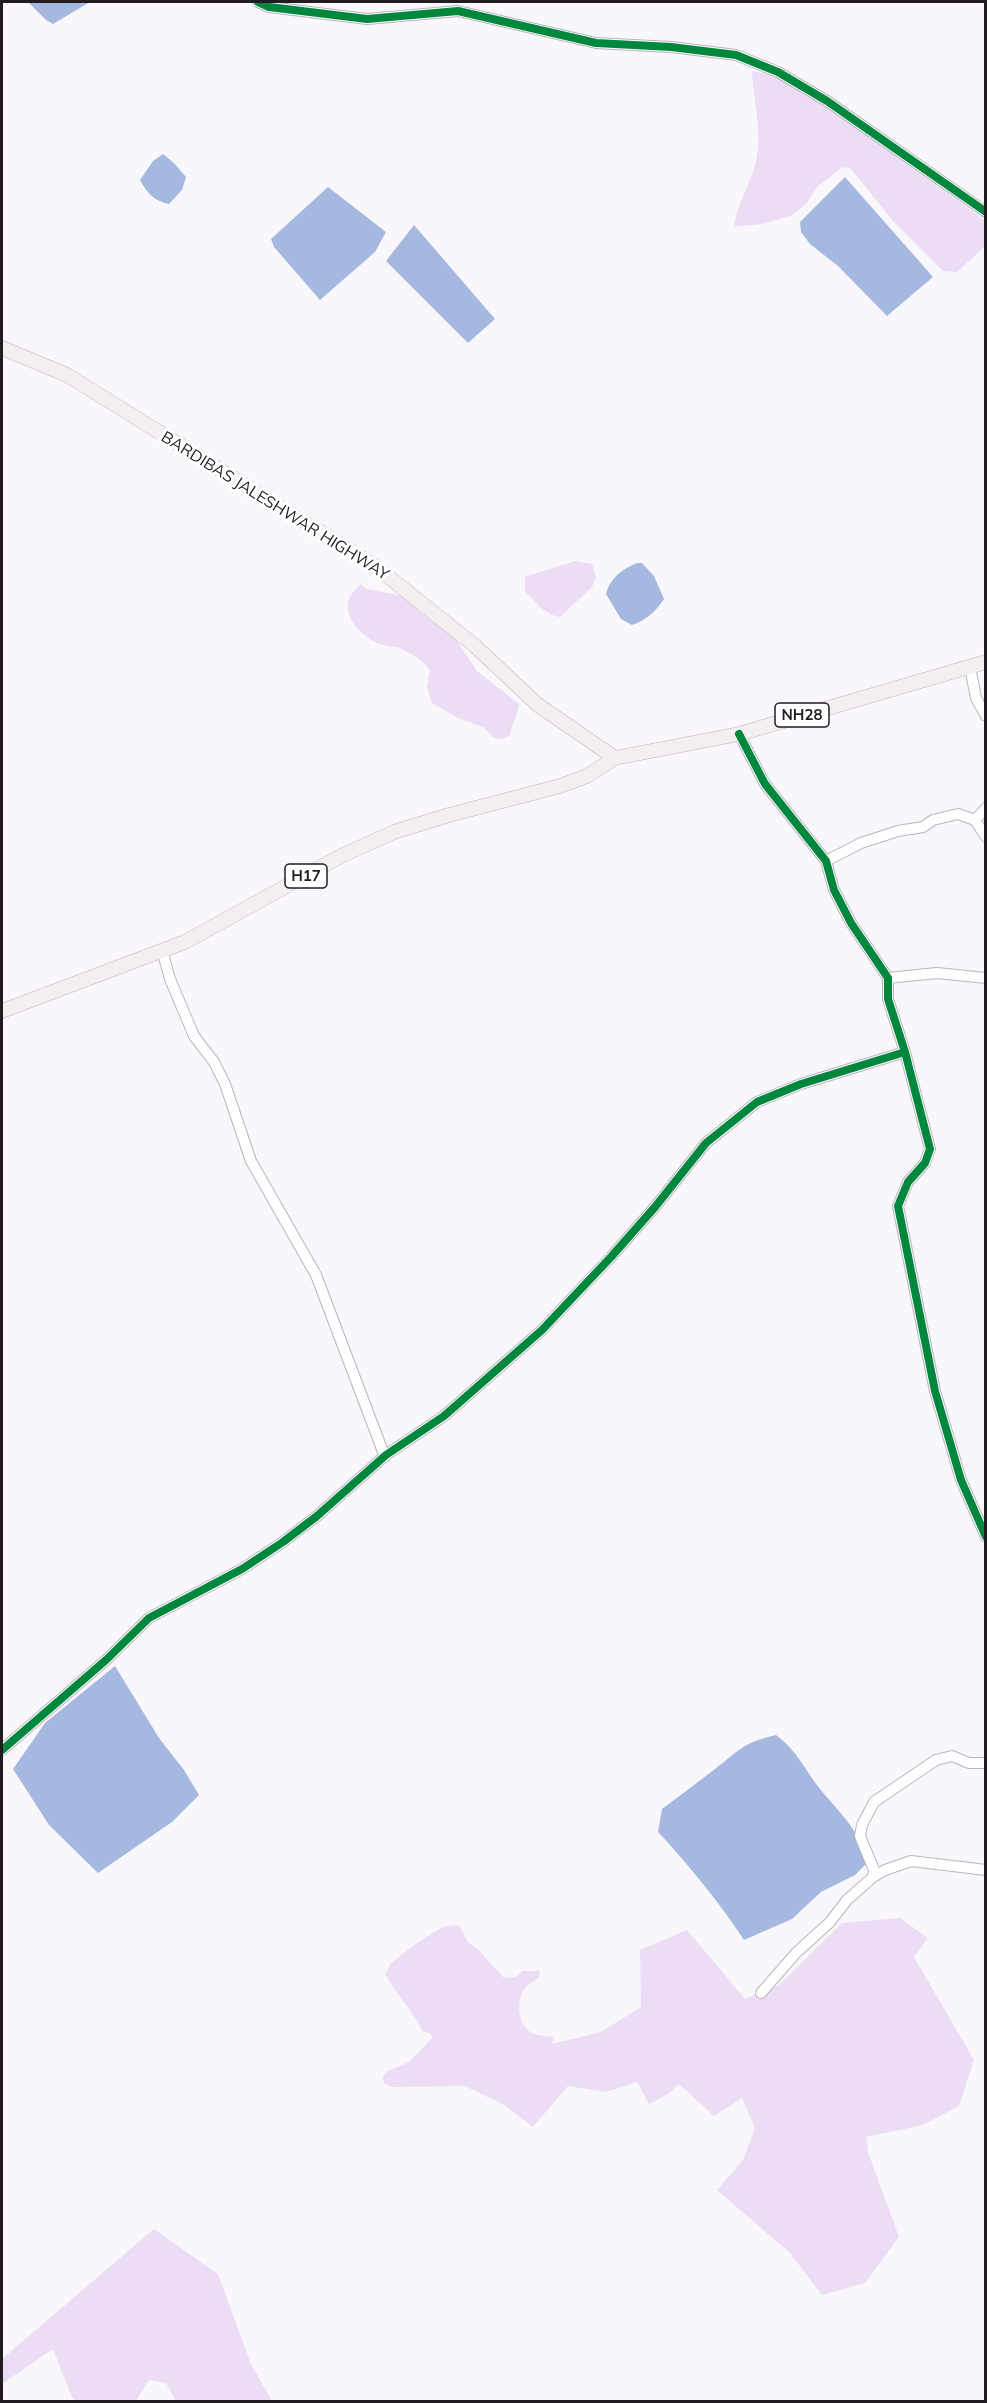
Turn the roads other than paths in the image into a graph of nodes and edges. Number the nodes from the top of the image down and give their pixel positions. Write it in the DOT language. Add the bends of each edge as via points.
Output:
graph roads {
  1 [pos="258,2"];
  2 [pos="986,212"];
  3 [pos="2,348"];
  4 [pos="986,662"];
  5 [pos="970,667"];
  6 [pos="986,716"];
  7 [pos="738,734"];
  8 [pos="615,758"];
  9 [pos="986,808"];
  10 [pos="975,820"];
  11 [pos="986,837"];
  12 [pos="826,861"];
  13 [pos="162,950"];
  14 [pos="888,978"];
  15 [pos="986,978"];
  16 [pos="2,1011"];
  17 [pos="905,1052"];
  18 [pos="384,1457"];
  19 [pos="986,1537"];
  20 [pos="2,1750"];
  21 [pos="986,1763"];
  22 [pos="986,1870"];
  23 [pos="873,1877"];
  24 [pos="761,1993"];
  1 -- 2 [label="street" via="269,7 367,19 458,11 596,43 736,56 778,72 827,101"];
  3 -- 8 [label="main road, BARDIBAS JALESHWAR HIGHWAY" via="67,375 375,566 475,646 538,705"];
  4 -- 5 [label="main road, NH28"];
  5 -- 6 [label="street" via="976,698"];
  5 -- 7 [label="main road, NH28"];
  7 -- 8 [label="main road, NH28"];
  7 -- 12 [label="street" via="765,784"];
  8 -- 13 [label="main road, H17" via="587,776 560,786 394,832 341,856 185,942"];
  9 -- 10 [label="street"];
  10 -- 11 [label="street"];
  10 -- 12 [label="street" via="958,814 939,818 923,827 861,843"];
  12 -- 14 [label="street" via="834,890 851,923"];
  13 -- 16 [label="main road, H17"];
  13 -- 18 [label="street" via="194,1036 225,1084 251,1161 316,1275"];
  14 -- 15 [label="street" via="937,973"];
  14 -- 17 [label="street" via="888,999"];
  17 -- 18 [label="street" via="757,1102 706,1143 655,1208 542,1330 444,1416"];
  17 -- 19 [label="street" via="930,1149 925,1163 908,1182 898,1206 935,1391 961,1480"];
  18 -- 20 [label="street" via="283,1542 242,1569 148,1618"];
  21 -- 23 [label="street" via="969,1763 952,1756 936,1760 874,1802 860,1836 874,1870"];
  22 -- 23 [label="street" via="910,1861"];
  23 -- 24 [label="street"];
}
